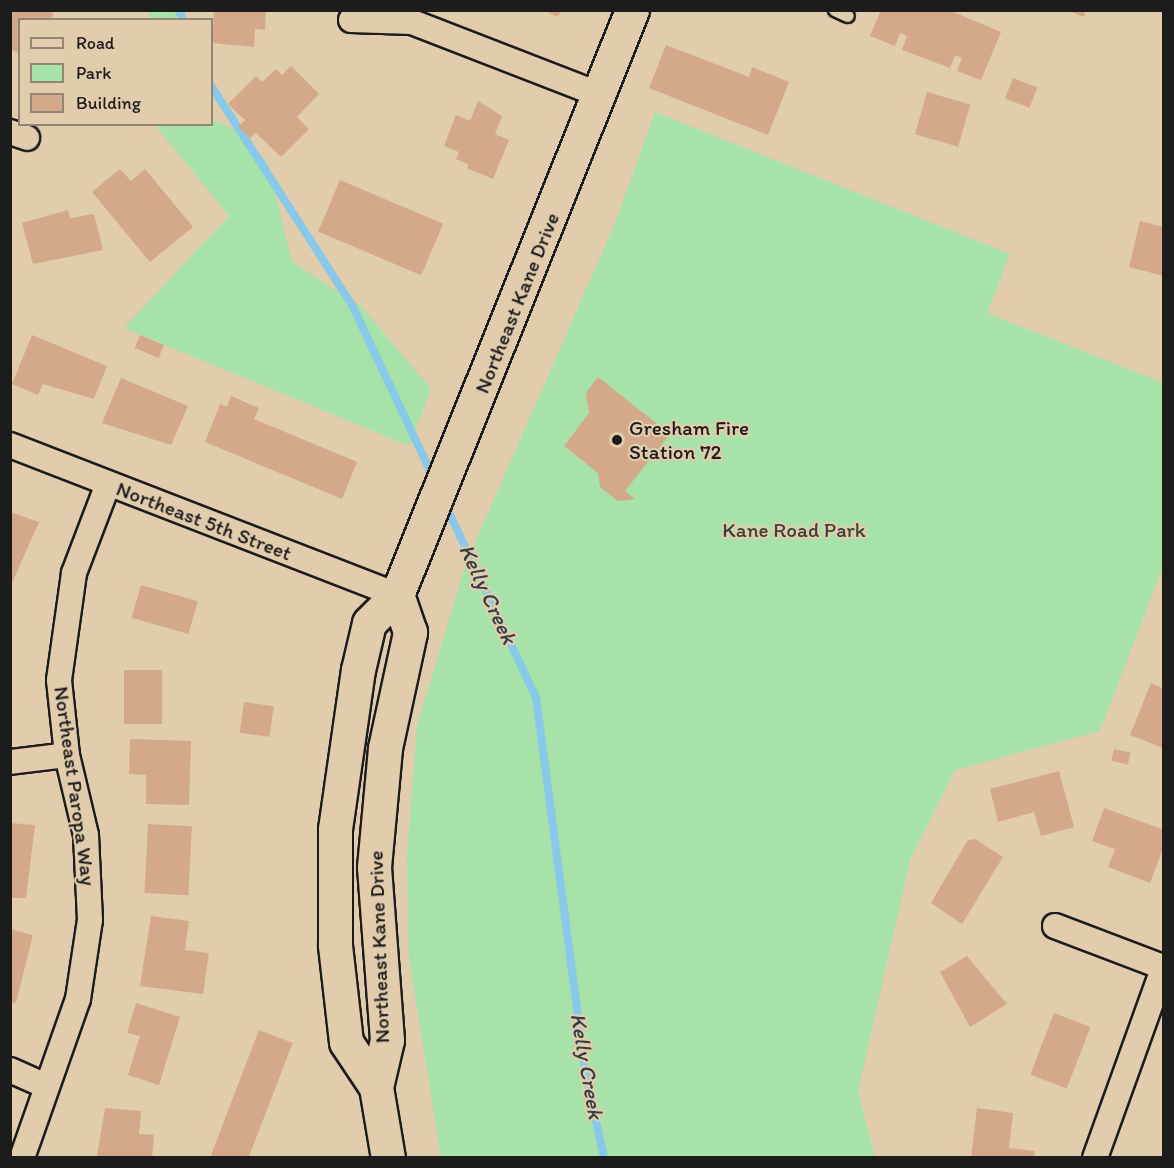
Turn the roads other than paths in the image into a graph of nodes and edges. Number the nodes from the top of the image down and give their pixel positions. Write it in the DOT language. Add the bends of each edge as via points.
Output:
graph roads {
  1 [pos="632,10"];
  2 [pos="835,10"];
  3 [pos="347,15"];
  4 [pos="848,16"];
  5 [pos="600,95"];
  6 [pos="10,445"];
  7 [pos="108,484"];
  8 [pos="397,595"];
  9 [pos="67,755"];
  10 [pos="10,762"];
  11 [pos="1055,926"];
  12 [pos="1163,967"];
  13 [pos="10,1070"];
  14 [pos="46,1086"];
  15 [pos="22,1158"];
  16 [pos="388,1158"];
  17 [pos="1095,1158"];
  1 -- 5 [label="main road, Northeast Kane Drive"];
  2 -- 4 [label="lane"];
  3 -- 5 [label="street" via="412,22"];
  5 -- 8 [label="main road, Northeast Kane Drive"];
  6 -- 7 [label="street, Northeast 5th Street"];
  7 -- 8 [label="street, Northeast 5th Street"];
  7 -- 9 [label="street, Northeast Paropa Way" via="74,573 66,613 59,680"];
  8 -- 16 [label="main road, Northeast Kane Drive" via="369,624 349,713 335,829 335,945 346,1042 375,1087"];
  9 -- 10 [label="street"];
  9 -- 14 [label="street, Northeast Paropa Way" via="86,835 90,920 78,999"];
  11 -- 12 [label="street"];
  12 -- 17 [label="street"];
  13 -- 14 [label="street"];
  14 -- 15 [label="street, Northeast Paropa Way"];
}
